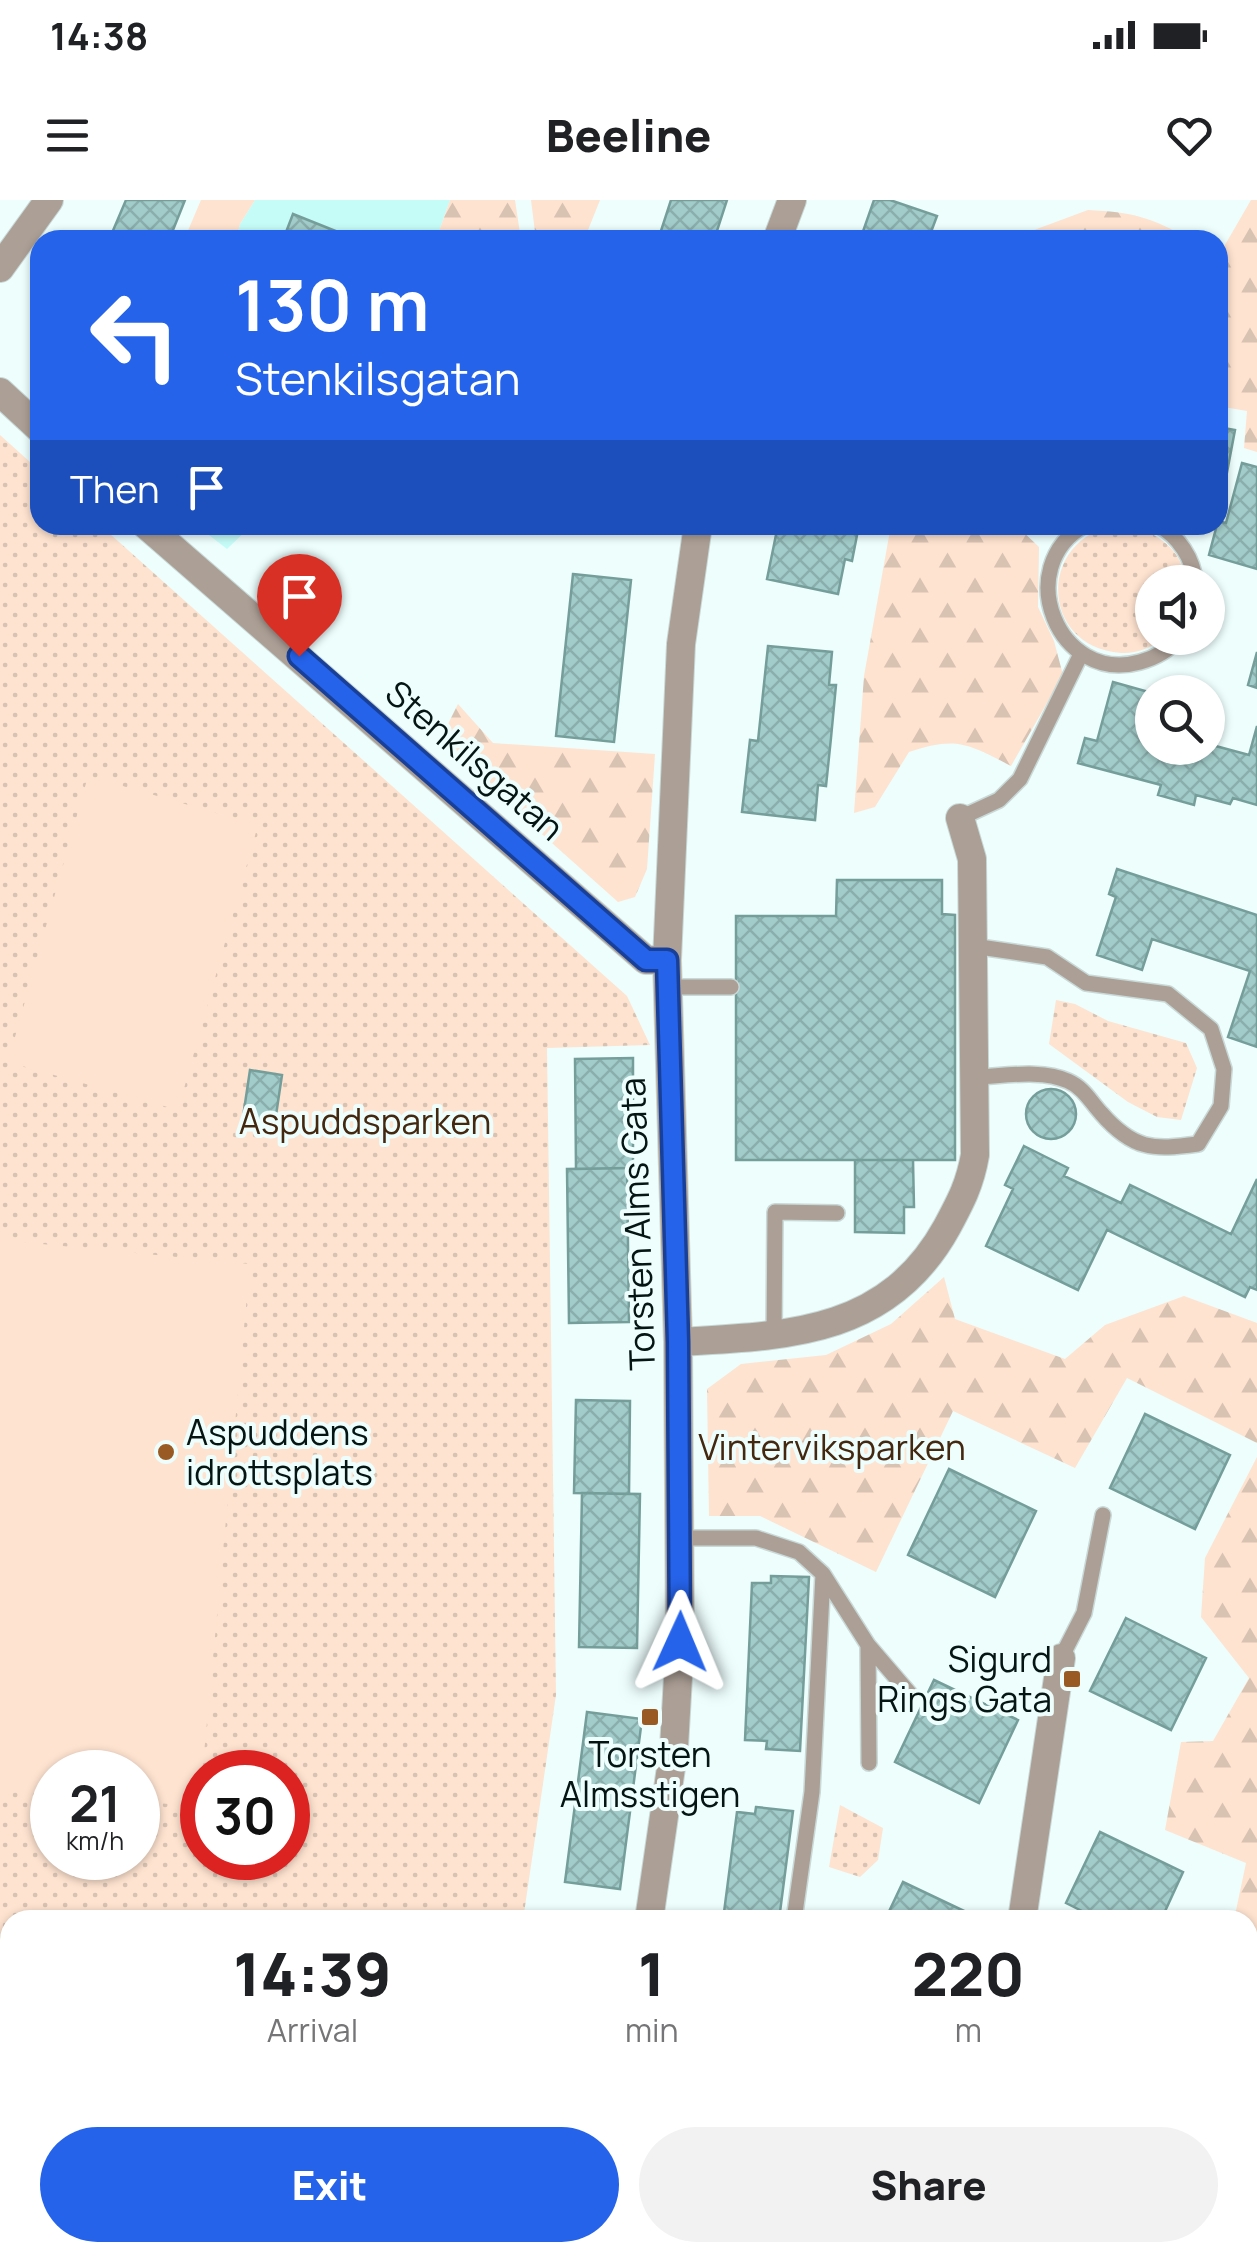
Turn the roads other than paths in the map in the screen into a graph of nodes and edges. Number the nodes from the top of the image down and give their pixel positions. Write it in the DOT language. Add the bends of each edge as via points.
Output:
graph roads {
  1 [pos="49,200"];
  2 [pos="792,200"];
  3 [pos="781,230"];
  4 [pos="0,268"];
  5 [pos="0,392"];
  6 [pos="30,420"];
  7 [pos="157,535"];
  8 [pos="697,535"];
  9 [pos="1070,535"];
  10 [pos="1172,535"];
  11 [pos="1189,565"];
  12 [pos="1081,654"];
  13 [pos="1158,655"];
  14 [pos="960,818"];
  15 [pos="973,946"];
  16 [pos="667,973"];
  17 [pos="731,987"];
  18 [pos="976,1077"];
  19 [pos="837,1213"];
  20 [pos="774,1334"];
  21 [pos="678,1342"];
  22 [pos="1103,1515"];
  23 [pos="680,1538"];
  24 [pos="823,1574"];
  25 [pos="868,1645"];
  26 [pos="1061,1658"];
  27 [pos="910,1694"];
  28 [pos="869,1762"];
  29 [pos="651,1910"];
  30 [pos="795,1910"];
  31 [pos="1023,1910"];
  1 -- 4 [label="street"];
  2 -- 3 [label="street"];
  5 -- 6 [label="street"];
  7 -- 16 [label="street, Stenkilsgatan"];
  8 -- 16 [label="street, Torsten Alms Gata" via="682,644"];
  9 -- 12 [label="lane" via="1047,578 1048,607 1060,634"];
  10 -- 11 [label="lane"];
  12 -- 13 [label="lane" via="1130,665"];
  12 -- 14 [label="lane" via="1020,778 999,800"];
  14 -- 15 [label="street" via="972,859"];
  15 -- 18 [label="street"];
  15 -- 18 [label="lane" via="1047,957 1086,983 1168,994 1211,1029 1224,1069 1221,1106 1198,1144 1156,1150 1124,1135 1082,1088 1064,1078"];
  16 -- 17 [label="lane"];
  16 -- 21 [label="street, Torsten Alms Gata"];
  18 -- 20 [label="street" via="970,1186 933,1252 878,1303 815,1329"];
  19 -- 20 [label="lane" via="775,1212"];
  20 -- 21 [label="street"];
  21 -- 23 [label="street, Torsten Alms Gata"];
  22 -- 26 [label="lane" via="1084,1613"];
  23 -- 24 [label="lane" via="756,1538 799,1552"];
  23 -- 29 [label="street, Torsten Alms Gata" via="674,1747"];
  24 -- 25 [label="lane"];
  24 -- 30 [label="lane" via="812,1792"];
  25 -- 27 [label="lane"];
  25 -- 28 [label="lane"];
  26 -- 31 [label="street"];
}
